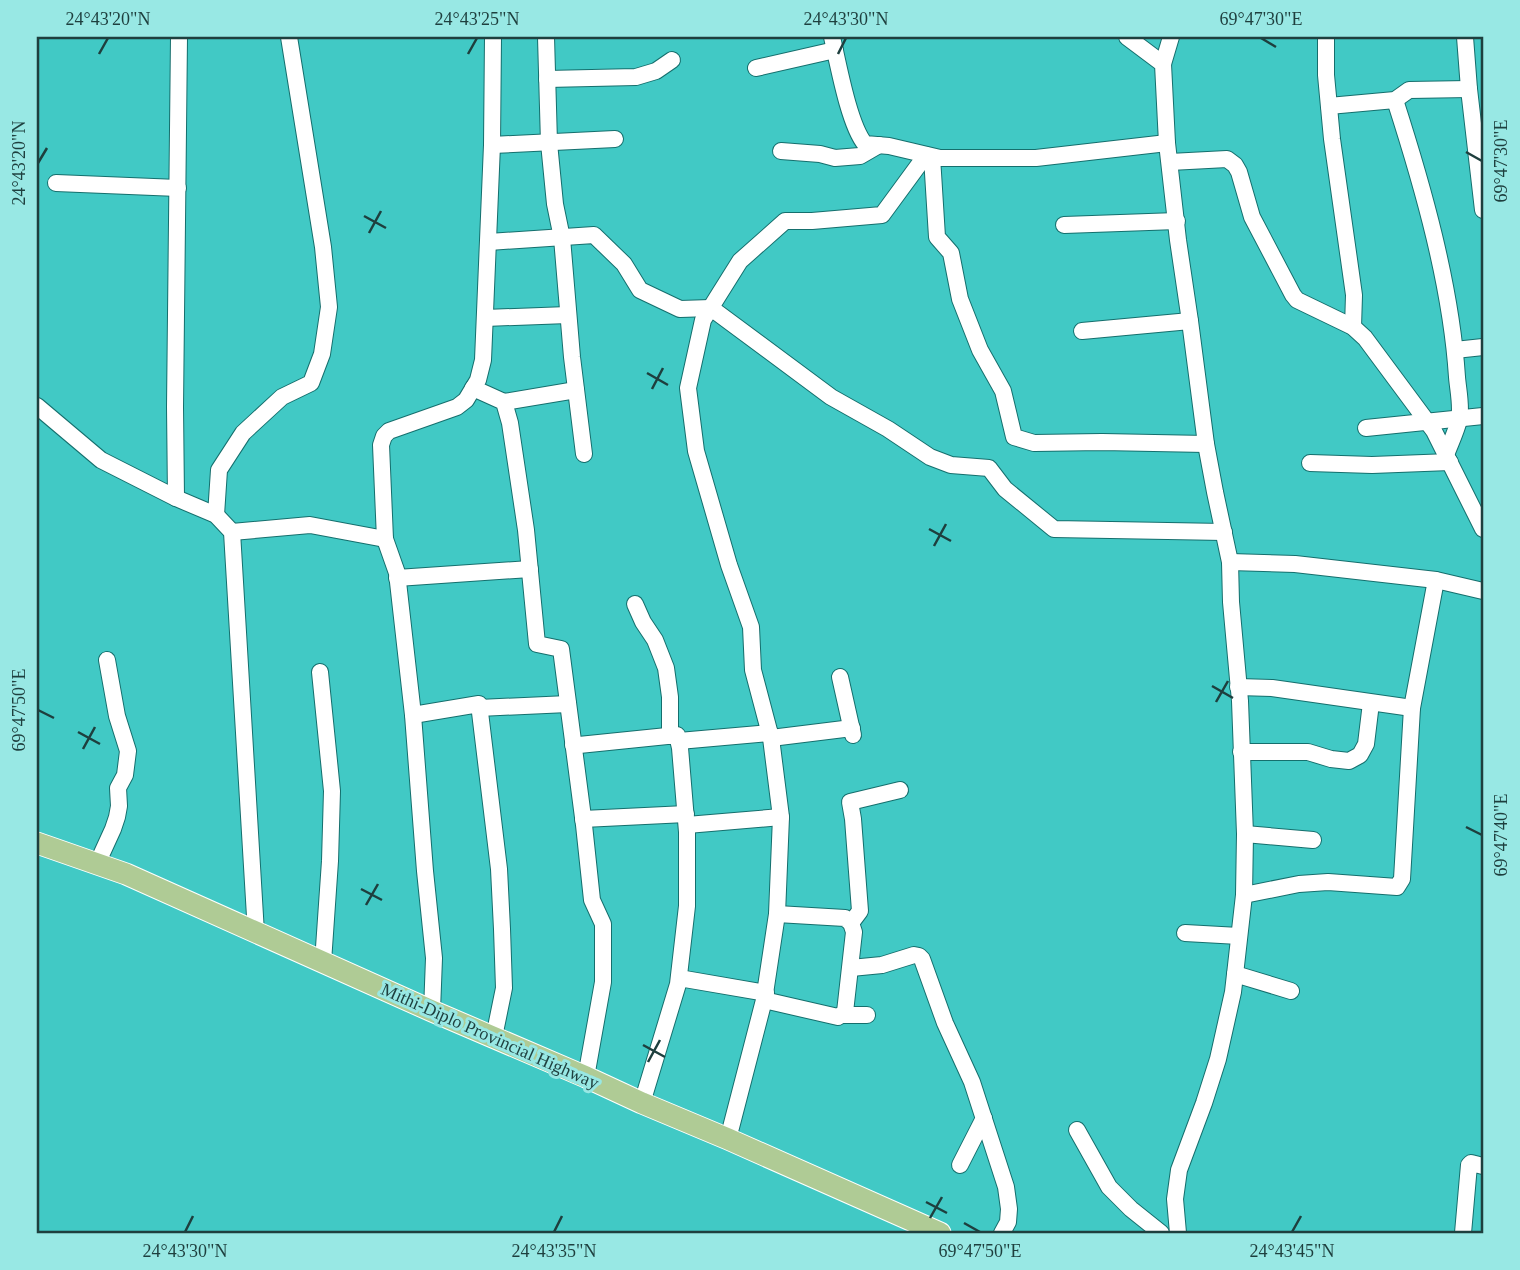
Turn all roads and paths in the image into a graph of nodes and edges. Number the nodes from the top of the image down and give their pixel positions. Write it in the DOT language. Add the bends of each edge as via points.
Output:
graph roads {
  1 [pos="179,37"];
  2 [pos="289,37"];
  3 [pos="493,37"];
  4 [pos="546,37"];
  5 [pos="1127,37"];
  6 [pos="1171,37"];
  7 [pos="1326,37"];
  8 [pos="1465,37"];
  9 [pos="834,43"];
  10 [pos="1475,56"];
  11 [pos="672,60"];
  12 [pos="1163,64"];
  13 [pos="756,68"];
  14 [pos="547,79"];
  15 [pos="1469,89"];
  16 [pos="1395,100"];
  17 [pos="1329,106"];
  18 [pos="615,139"];
  19 [pos="550,143"];
  20 [pos="1167,143"];
  21 [pos="492,145"];
  22 [pos="879,145"];
  23 [pos="781,151"];
  24 [pos="929,156"];
  25 [pos="1170,162"];
  26 [pos="56,183"];
  27 [pos="178,188"];
  28 [pos="1483,210"];
  29 [pos="1177,221"];
  30 [pos="1064,225"];
  31 [pos="562,238"];
  32 [pos="489,242"];
  33 [pos="711,308"];
  34 [pos="568,315"];
  35 [pos="485,318"];
  36 [pos="1190,321"];
  37 [pos="1353,327"];
  38 [pos="1082,331"];
  39 [pos="1483,347"];
  40 [pos="1455,350"];
  41 [pos="473,388"];
  42 [pos="576,390"];
  43 [pos="504,402"];
  44 [pos="37,405"];
  45 [pos="1483,416"];
  46 [pos="1460,418"];
  47 [pos="1428,422"];
  48 [pos="1366,428"];
  49 [pos="1206,444"];
  50 [pos="584,454"];
  51 [pos="1448,458"];
  52 [pos="1310,463"];
  53 [pos="176,498"];
  54 [pos="216,515"];
  55 [pos="1483,529"];
  56 [pos="1224,531"];
  57 [pos="232,532"];
  58 [pos="385,539"];
  59 [pos="1230,562"];
  60 [pos="530,569"];
  61 [pos="397,578"];
  62 [pos="1436,580"];
  63 [pos="1483,591"];
  64 [pos="635,604"];
  65 [pos="107,660"];
  66 [pos="320,672"];
  67 [pos="841,677"];
  68 [pos="1238,687"];
  69 [pos="1371,703"];
  70 [pos="568,704"];
  71 [pos="479,708"];
  72 [pos="1412,708"];
  73 [pos="413,715"];
  74 [pos="771,735"];
  75 [pos="675,738"];
  76 [pos="573,745"];
  77 [pos="1241,752"];
  78 [pos="900,790"];
  79 [pos="781,817"];
  80 [pos="686,819"];
  81 [pos="583,820"];
  82 [pos="1245,834"];
  83 [pos="1313,840"];
  84 [pos="37,843"];
  85 [pos="97,864"];
  86 [pos="1244,895"];
  87 [pos="777,914"];
  88 [pos="851,923"];
  89 [pos="256,933"];
  90 [pos="1185,933"];
  91 [pos="1239,936"];
  92 [pos="323,962"];
  93 [pos="851,968"];
  94 [pos="1235,974"];
  95 [pos="679,978"];
  96 [pos="1290,991"];
  97 [pos="765,997"];
  98 [pos="432,1011"];
  99 [pos="842,1015"];
  100 [pos="867,1015"];
  101 [pos="494,1037"];
  102 [pos="586,1077"];
  103 [pos="642,1103"];
  104 [pos="984,1118"];
  105 [pos="1077,1130"];
  106 [pos="728,1139"];
  107 [pos="960,1165"];
  108 [pos="1483,1166"];
  109 [pos="940,1233"];
  110 [pos="1002,1233"];
  111 [pos="1161,1233"];
  112 [pos="1178,1233"];
  113 [pos="1463,1233"];
  1 -- 27 [label="street"];
  2 -- 54 [label="street" via="323,247 328,319 311,383 282,397 243,433 219,470"];
  3 -- 21 [label="street"];
  4 -- 14 [label="street"];
  5 -- 12 [label="street"];
  6 -- 12 [label="street"];
  7 -- 17 [label="street"];
  8 -- 10 [label="street"];
  9 -- 13 [label="street"];
  9 -- 22 [label="street" via="860,138 865,144"];
  10 -- 15 [label="street"];
  11 -- 14 [label="street" via="636,77"];
  12 -- 20 [label="street"];
  14 -- 19 [label="street"];
  15 -- 16 [label="street" via="1409,89"];
  15 -- 28 [label="street"];
  16 -- 17 [label="street"];
  16 -- 40 [label="street" via="1428,214"];
  17 -- 37 [label="street" via="1354,295"];
  18 -- 19 [label="street"];
  19 -- 21 [label="street"];
  19 -- 31 [label="street"];
  20 -- 24 [label="street" via="1035,158"];
  20 -- 25 [label="street"];
  21 -- 32 [label="street"];
  22 -- 23 [label="street" via="860,156 835,158"];
  22 -- 24 [label="street"];
  24 -- 33 [label="street" via="882,215 785,221 740,261"];
  24 -- 49 [label="street" via="937,237 951,253 960,299 1003,391 1014,437 1034,443"];
  25 -- 29 [label="street"];
  25 -- 37 [label="street" via="1227,159 1235,165 1252,217 1293,295"];
  26 -- 27 [label="street"];
  27 -- 53 [label="street"];
  29 -- 30 [label="street"];
  29 -- 36 [label="street"];
  31 -- 32 [label="street"];
  31 -- 33 [label="street" via="594,235 624,264 640,290 680,309"];
  31 -- 34 [label="street"];
  32 -- 35 [label="street"];
  33 -- 56 [label="street" via="831,397 930,457 951,465 989,468 1005,489 1054,529"];
  33 -- 74 [label="street" via="703,320 688,388 696,451 751,627 753,670"];
  34 -- 35 [label="street"];
  34 -- 42 [label="street"];
  35 -- 41 [label="street" via="483,360"];
  36 -- 38 [label="street"];
  36 -- 49 [label="street"];
  37 -- 47 [label="street"];
  39 -- 40 [label="street"];
  40 -- 46 [label="street"];
  41 -- 43 [label="street"];
  41 -- 58 [label="street" via="457,407 383,436"];
  42 -- 43 [label="street"];
  42 -- 50 [label="street"];
  43 -- 60 [label="street"];
  44 -- 53 [label="street" via="101,460"];
  45 -- 46 [label="street"];
  46 -- 47 [label="street"];
  46 -- 51 [label="street"];
  47 -- 48 [label="street"];
  47 -- 51 [label="street"];
  49 -- 56 [label="street"];
  51 -- 52 [label="street" via="1372,465"];
  51 -- 55 [label="street"];
  53 -- 54 [label="street"];
  54 -- 57 [label="street"];
  56 -- 59 [label="street"];
  57 -- 58 [label="street" via="310,525"];
  57 -- 89 [label="street"];
  58 -- 61 [label="street"];
  59 -- 62 [label="street" via="1295,564"];
  59 -- 68 [label="street"];
  60 -- 61 [label="street"];
  60 -- 70 [label="street" via="537,644 561,649"];
  61 -- 73 [label="street"];
  62 -- 63 [label="street"];
  62 -- 72 [label="street"];
  64 -- 75 [label="street" via="666,668"];
  65 -- 85 [label="street" via="128,751 118,788 117,817"];
  66 -- 92 [label="street" via="332,791"];
  67 -- 74 [label="street" via="852,732"];
  68 -- 69 [label="street"];
  68 -- 77 [label="street"];
  69 -- 72 [label="street"];
  69 -- 77 [label="street" via="1366,744 1360,755 1349,761 1308,752"];
  70 -- 71 [label="street"];
  70 -- 76 [label="street"];
  71 -- 73 [label="street" via="479,704"];
  71 -- 101 [label="street" via="502,929 504,988"];
  72 -- 86 [label="street" via="1402,879 1397,887 1328,882"];
  73 -- 98 [label="street" via="434,958"];
  74 -- 75 [label="street"];
  74 -- 79 [label="street"];
  75 -- 76 [label="street"];
  75 -- 80 [label="street"];
  76 -- 81 [label="street"];
  77 -- 82 [label="street"];
  78 -- 88 [label="street" via="850,802 860,911"];
  79 -- 80 [label="street"];
  79 -- 87 [label="street"];
  80 -- 81 [label="street"];
  80 -- 95 [label="street" via="687,906"];
  81 -- 102 [label="street" via="592,900 603,924 603,982"];
  82 -- 83 [label="street"];
  82 -- 86 [label="street"];
  84 -- 85 [label="main road, Mithi-Diplo Provincial Highway"];
  85 -- 89 [label="main road, Mithi-Diplo Provincial Highway"];
  86 -- 91 [label="street"];
  87 -- 88 [label="street" via="845,918"];
  87 -- 97 [label="street"];
  88 -- 93 [label="street"];
  89 -- 92 [label="main road, Mithi-Diplo Provincial Highway"];
  90 -- 91 [label="street"];
  91 -- 94 [label="street"];
  92 -- 98 [label="main road, Mithi-Diplo Provincial Highway"];
  93 -- 99 [label="street"];
  93 -- 104 [label="street" via="914,955 922,959"];
  94 -- 96 [label="street"];
  94 -- 112 [label="street" via="1218,1059 1179,1170 1175,1199"];
  95 -- 97 [label="street"];
  95 -- 103 [label="street"];
  97 -- 99 [label="street"];
  97 -- 106 [label="street"];
  98 -- 101 [label="main road, Mithi-Diplo Provincial Highway"];
  99 -- 100 [label="street"];
  101 -- 102 [label="main road, Mithi-Diplo Provincial Highway"];
  102 -- 103 [label="main road, Mithi-Diplo Provincial Highway"];
  103 -- 106 [label="main road, Mithi-Diplo Provincial Highway"];
  104 -- 107 [label="street"];
  104 -- 110 [label="street" via="1006,1187 1008,1222"];
  105 -- 111 [label="street" via="1110,1187"];
  106 -- 109 [label="main road, Mithi-Diplo Provincial Highway"];
  108 -- 113 [label="street" via="1469,1165"];
}
